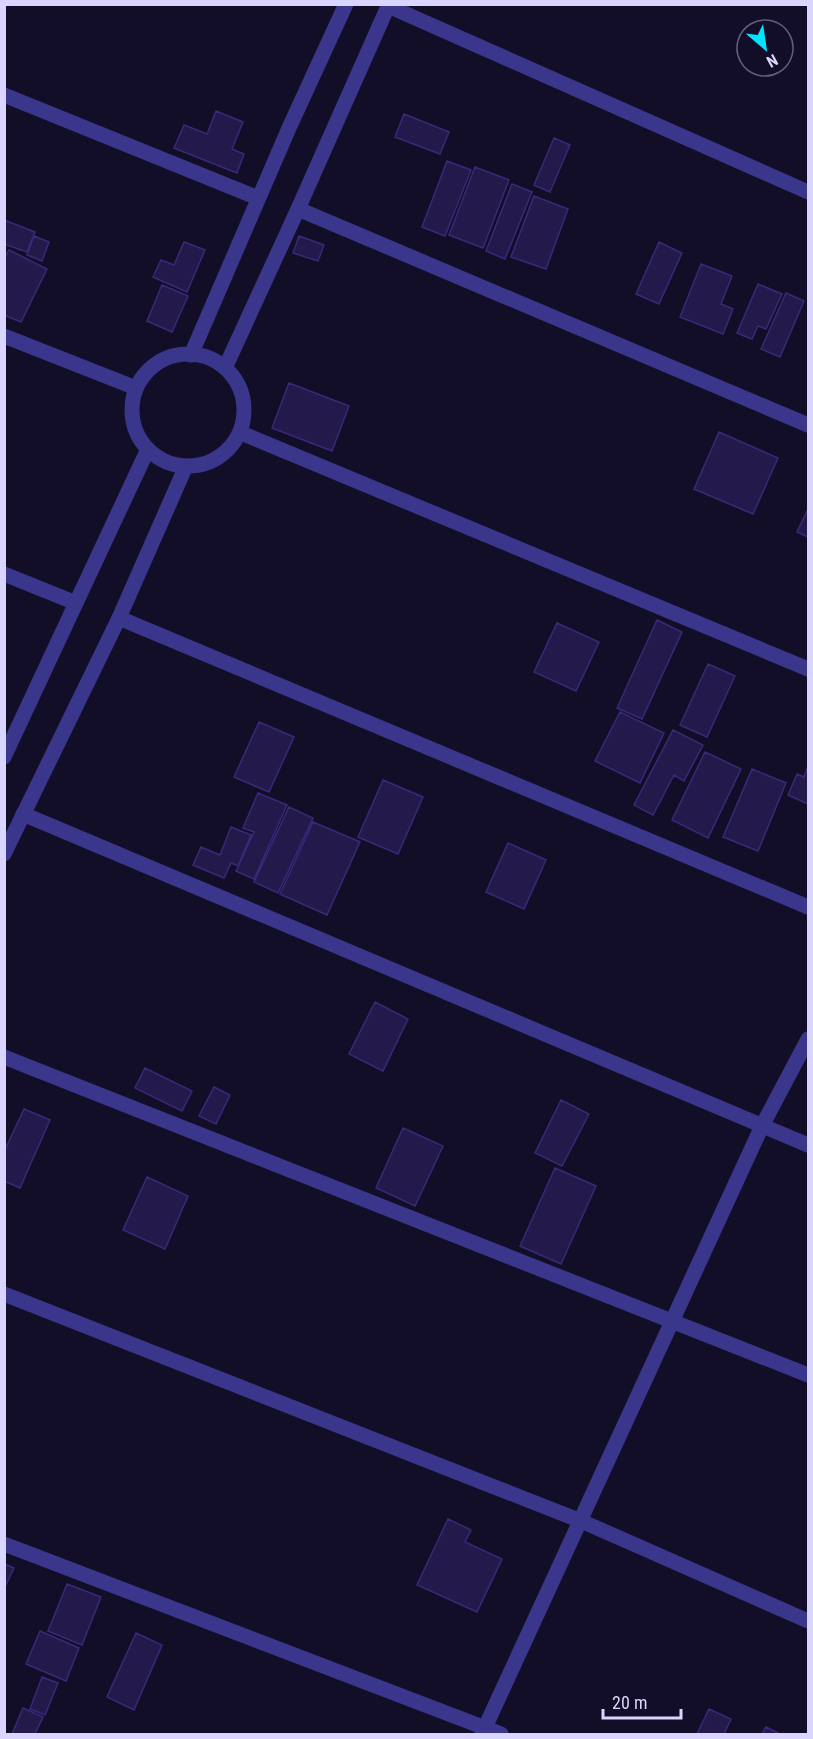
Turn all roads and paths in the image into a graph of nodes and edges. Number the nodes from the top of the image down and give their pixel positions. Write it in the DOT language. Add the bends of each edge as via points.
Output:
graph roads {
  1 [pos="346,4"];
  2 [pos="389,5"];
  3 [pos="4,95"];
  4 [pos="808,192"];
  5 [pos="258,198"];
  6 [pos="298,210"];
  7 [pos="4,336"];
  8 [pos="190,355"];
  9 [pos="225,368"];
  10 [pos="136,388"];
  11 [pos="808,424"];
  12 [pos="241,432"];
  13 [pos="148,449"];
  14 [pos="186,466"];
  15 [pos="4,574"];
  16 [pos="76,603"];
  17 [pos="119,618"];
  18 [pos="808,669"];
  19 [pos="4,757"];
  20 [pos="23,814"];
  21 [pos="4,854"];
  22 [pos="808,907"];
  23 [pos="808,1039"];
  24 [pos="4,1057"];
  25 [pos="762,1126"];
  26 [pos="808,1145"];
  27 [pos="4,1294"];
  28 [pos="672,1321"];
  29 [pos="808,1376"];
  30 [pos="581,1521"];
  31 [pos="4,1544"];
  32 [pos="808,1621"];
  33 [pos="484,1731"];
  34 [pos="501,1734"];
  1 -- 5 [label="street"];
  2 -- 4 [label="street"];
  2 -- 6 [label="street"];
  3 -- 5 [label="street"];
  5 -- 8 [label="street"];
  6 -- 9 [label="street"];
  6 -- 11 [label="street"];
  7 -- 10 [label="street"];
  8 -- 9 [label="street" via="201,355"];
  8 -- 10 [label="street" via="163,360 147,372"];
  9 -- 12 [label="street" via="243,394"];
  10 -- 13 [label="street" via="134,427"];
  12 -- 14 [label="street" via="230,449 214,461"];
  12 -- 18 [label="street"];
  13 -- 14 [label="street" via="158,458"];
  13 -- 16 [label="street"];
  14 -- 17 [label="street"];
  15 -- 16 [label="street"];
  16 -- 19 [label="street"];
  17 -- 20 [label="street"];
  17 -- 22 [label="street"];
  20 -- 21 [label="street"];
  20 -- 25 [label="street"];
  23 -- 25 [label="street"];
  24 -- 28 [label="street"];
  25 -- 26 [label="street"];
  25 -- 28 [label="street"];
  27 -- 30 [label="street"];
  28 -- 29 [label="street"];
  28 -- 30 [label="street"];
  30 -- 32 [label="street"];
  30 -- 33 [label="street"];
  31 -- 33 [label="street"];
  33 -- 34 [label="street"];
}
